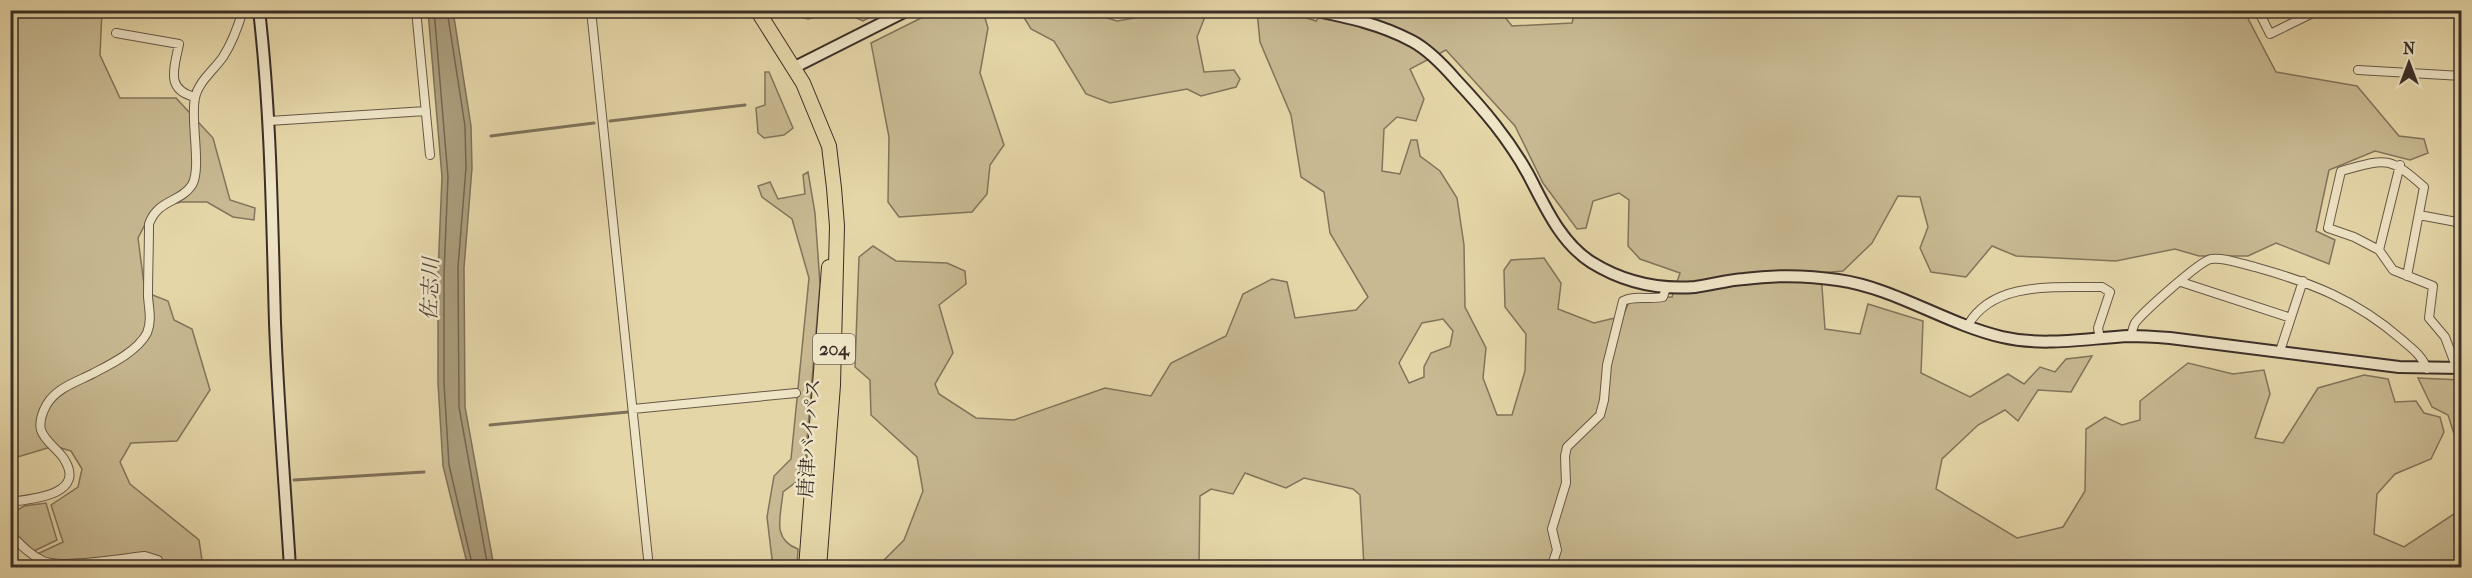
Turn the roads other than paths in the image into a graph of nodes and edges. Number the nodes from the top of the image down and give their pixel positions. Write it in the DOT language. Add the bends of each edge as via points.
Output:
graph roads {
  1 [pos="243,10"];
  2 [pos="259,10"];
  3 [pos="416,10"];
  4 [pos="591,10"];
  5 [pos="757,10"];
  6 [pos="908,10"];
  7 [pos="1312,10"];
  8 [pos="2258,10"];
  9 [pos="2319,10"];
  10 [pos="116,33"];
  11 [pos="795,67"];
  12 [pos="2358,70"];
  13 [pos="2462,76"];
  14 [pos="195,97"];
  15 [pos="426,111"];
  16 [pos="269,121"];
  17 [pos="821,133"];
  18 [pos="430,155"];
  19 [pos="2400,165"];
  20 [pos="2419,215"];
  21 [pos="2462,223"];
  22 [pos="2379,249"];
  23 [pos="2407,276"];
  24 [pos="2303,281"];
  25 [pos="2181,282"];
  26 [pos="1666,288"];
  27 [pos="2291,318"];
  28 [pos="1968,325"];
  29 [pos="2132,336"];
  30 [pos="2100,339"];
  31 [pos="2280,351"];
  32 [pos="2459,368"];
  33 [pos="2427,369"];
  34 [pos="796,393"];
  35 [pos="633,409"];
  36 [pos="10,502"];
  37 [pos="10,534"];
  38 [pos="160,567"];
  39 [pos="290,567"];
  40 [pos="649,567"];
  41 [pos="806,567"];
  42 [pos="819,567"];
  43 [pos="1551,567"];
  1 -- 14 [label="street" via="228,47"];
  2 -- 16 [label="street"];
  3 -- 15 [label="street"];
  4 -- 35 [label="street"];
  5 -- 11 [label="highway, 唐津バイパス / 204"];
  6 -- 11 [label="street"];
  7 -- 26 [label="street" via="1377,26 1412,41 1435,57 1512,145 1562,236 1589,261 1616,276"];
  8 -- 9 [label="street" via="2270,34"];
  10 -- 14 [label="street" via="179,44 172,78 185,95"];
  11 -- 17 [label="highway, 唐津バイパス / 204"];
  12 -- 13 [label="street"];
  14 -- 36 [label="street" via="192,184 159,207 149,224 151,316 146,333 138,344 110,364 54,395 46,406 40,429 64,457 68,477 57,492 45,498"];
  15 -- 16 [label="street"];
  15 -- 18 [label="street"];
  16 -- 39 [label="street" via="275,325"];
  17 -- 41 [label="highway, 唐津バイパス / 204" via="829,262"];
  17 -- 42 [label="highway, 唐津バイパス / 204" via="828,146 837,226 833,385"];
  19 -- 20 [label="street" via="2424,187"];
  19 -- 22 [label="street"];
  19 -- 22 [label="street" via="2378,161 2341,171 2328,228"];
  20 -- 21 [label="street"];
  20 -- 23 [label="street"];
  22 -- 23 [label="street" via="2393,270"];
  23 -- 32 [label="street" via="2433,286 2429,318 2445,337"];
  24 -- 25 [label="street" via="2212,259"];
  24 -- 27 [label="street"];
  24 -- 33 [label="street" via="2346,299 2378,319 2423,359"];
  25 -- 27 [label="street"];
  25 -- 29 [label="street" via="2134,324"];
  26 -- 28 [label="street" via="1781,275 1841,280"];
  26 -- 43 [label="street" via="1663,297 1623,301 1607,365 1600,415 1567,447 1566,483 1552,529 1557,550"];
  27 -- 31 [label="street"];
  28 -- 30 [label="street" via="2022,341"];
  28 -- 30 [label="street" via="1974,315 2009,292 2102,287 2110,292 2098,328"];
  29 -- 30 [label="street"];
  29 -- 31 [label="street"];
  31 -- 33 [label="street"];
  32 -- 33 [label="street"];
  34 -- 35 [label="street"];
  35 -- 40 [label="street"];
  37 -- 38 [label="street" via="44,562 145,556 158,560"];
}
